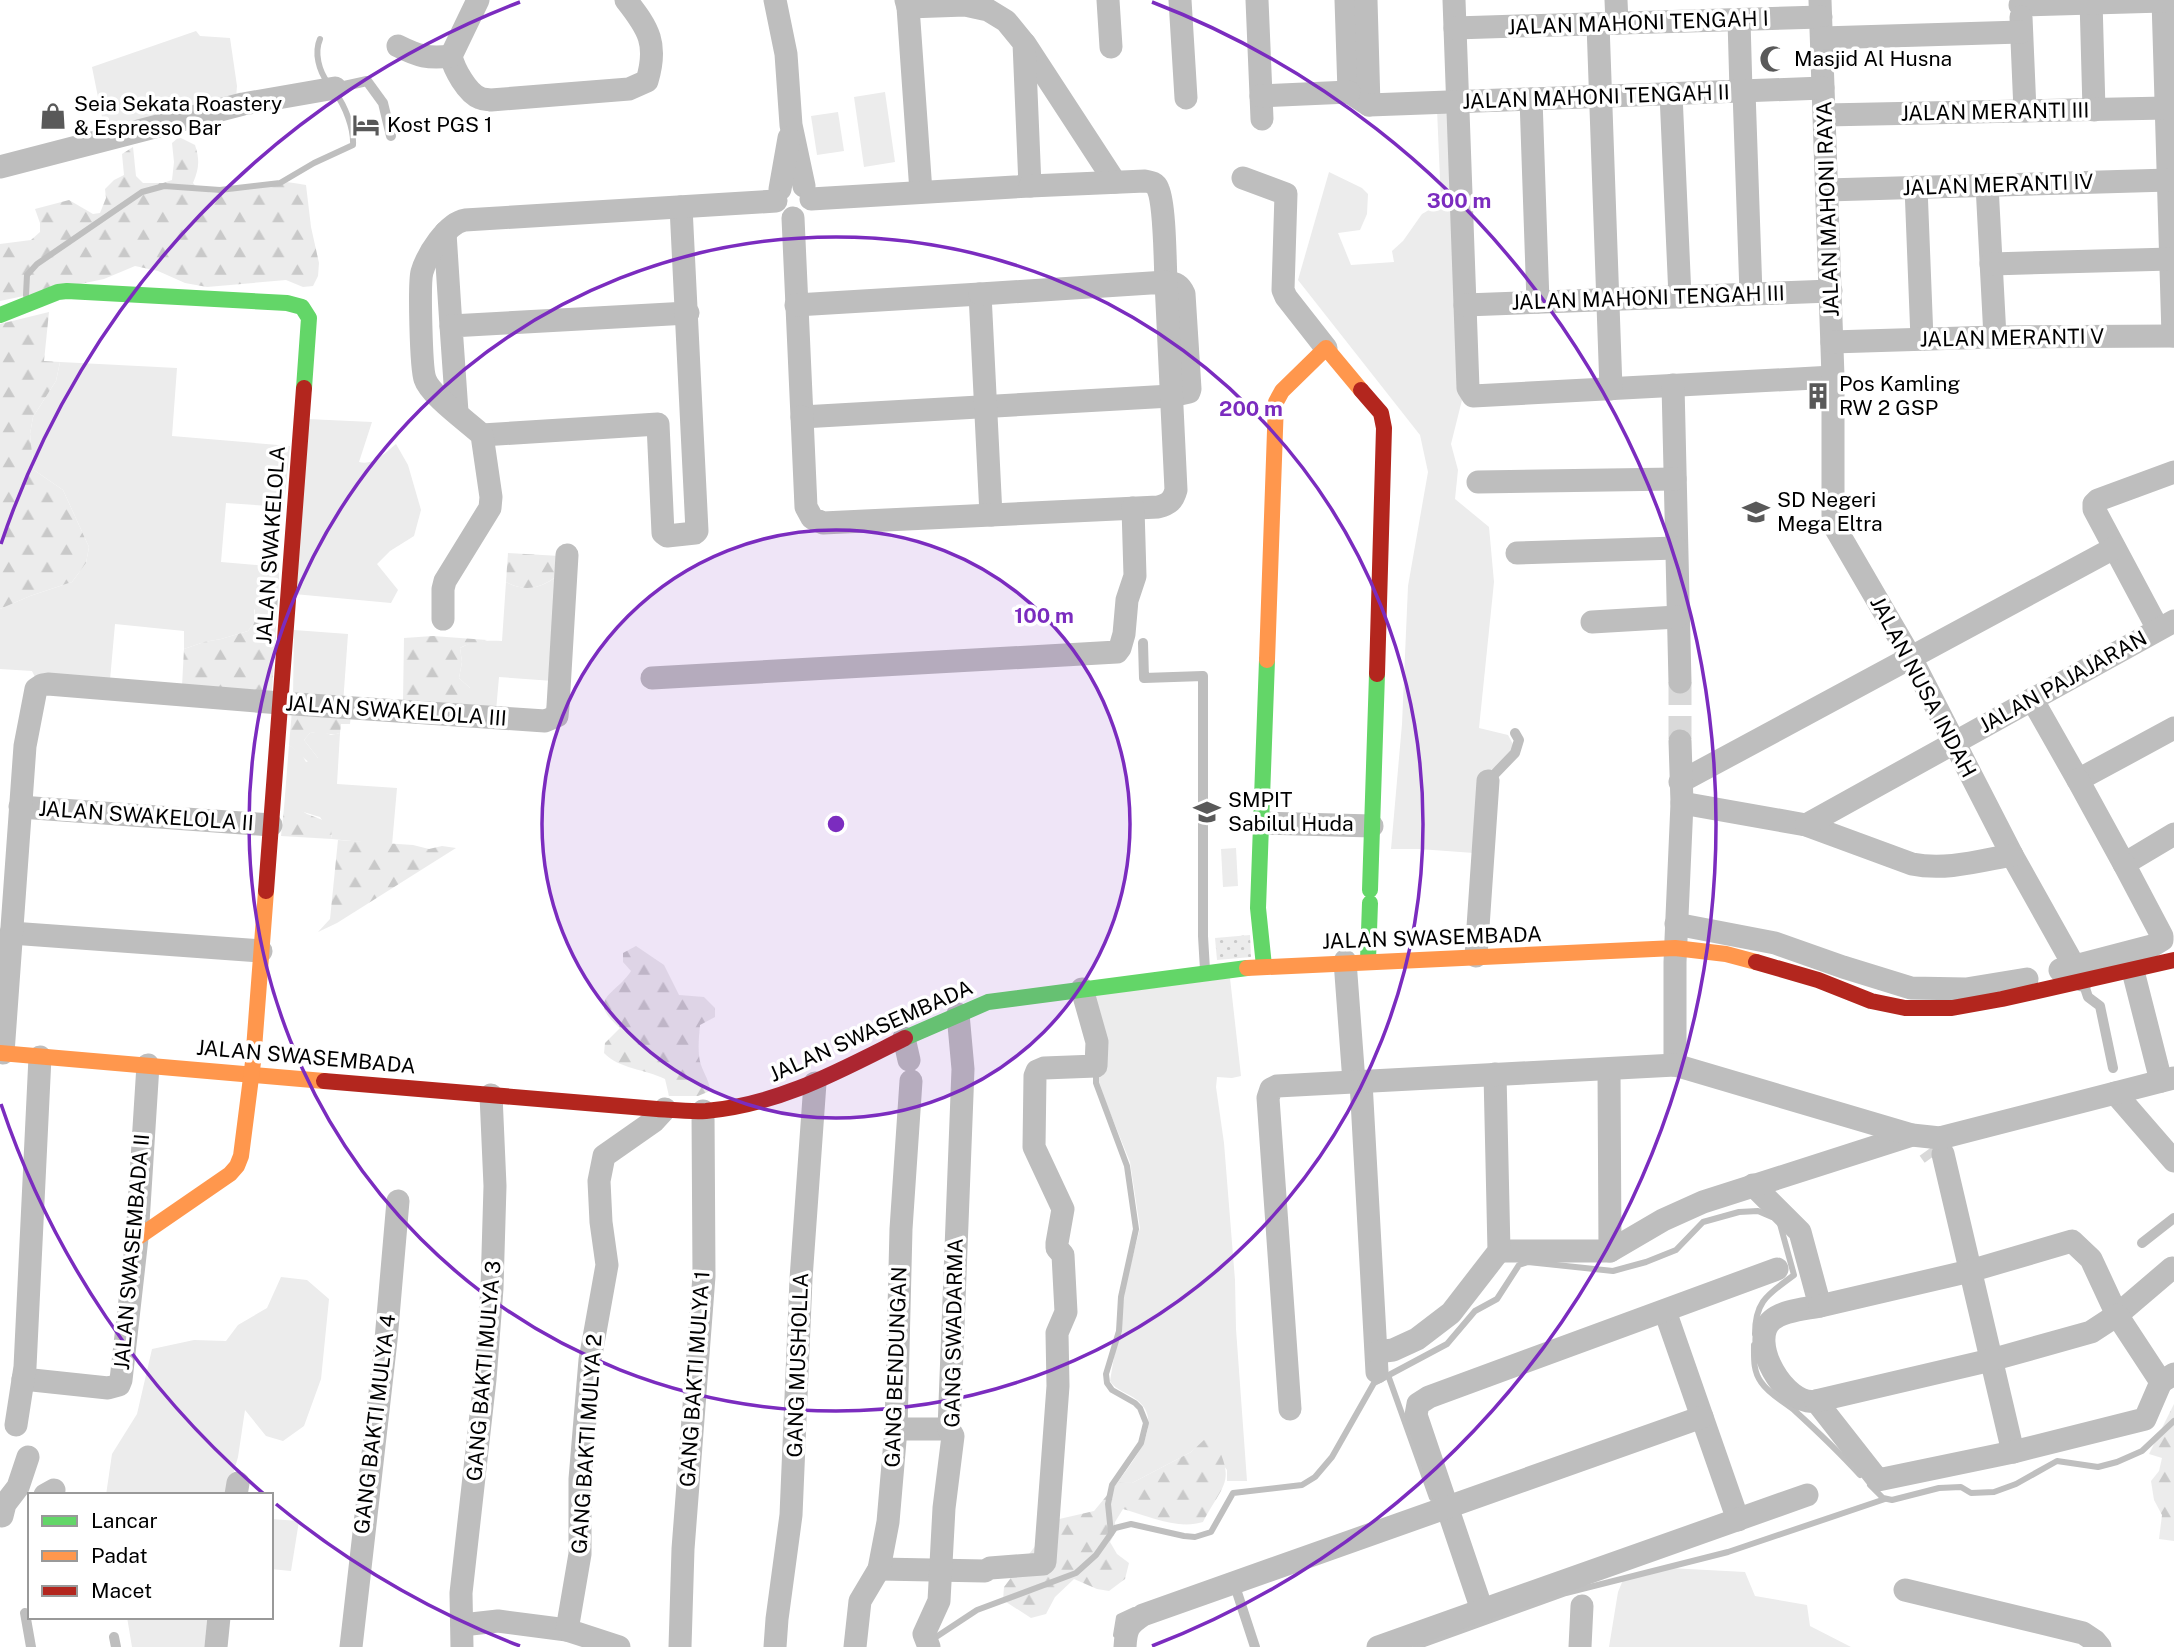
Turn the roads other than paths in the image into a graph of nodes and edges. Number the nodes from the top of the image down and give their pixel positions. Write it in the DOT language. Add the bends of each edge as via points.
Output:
graph roads {
  1 [pos="478,0"];
  2 [pos="626,0"];
  3 [pos="775,0"];
  4 [pos="1108,0"];
  5 [pos="1180,0"];
  6 [pos="1257,0"];
  7 [pos="1346,0"];
  8 [pos="1366,0"];
  9 [pos="1454,0"];
  10 [pos="1616,0"];
  11 [pos="2091,1"];
  12 [pos="2163,1"];
  13 [pos="907,3"];
  14 [pos="2020,3"];
  15 [pos="1821,18"];
  16 [pos="1739,20"];
  17 [pos="1608,24"];
  18 [pos="1455,28"];
  19 [pos="2021,32"];
  20 [pos="1024,43"];
  21 [pos="398,46"];
  22 [pos="1111,47"];
  23 [pos="451,56"];
  24 [pos="1823,88"];
  25 [pos="332,89"];
  26 [pos="1742,91"];
  27 [pos="1349,92"];
  28 [pos="1671,94"];
  29 [pos="1601,97"];
  30 [pos="1186,98"];
  31 [pos="1531,99"];
  32 [pos="1458,102"];
  33 [pos="1369,105"];
  34 [pos="2166,108"];
  35 [pos="2094,110"];
  36 [pos="2025,111"];
  37 [pos="1825,115"];
  38 [pos="791,125"];
  39 [pos="391,136"];
  40 [pos="0,167"];
  41 [pos="1243,178"];
  42 [pos="2168,180"];
  43 [pos="1115,182"];
  44 [pos="1987,185"];
  45 [pos="1030,186"];
  46 [pos="1916,187"];
  47 [pos="1827,190"];
  48 [pos="921,192"];
  49 [pos="808,193"];
  50 [pos="778,195"];
  51 [pos="681,207"];
  52 [pos="793,218"];
  53 [pos="445,233"];
  54 [pos="2171,259"];
  55 [pos="1991,264"];
  56 [pos="1166,282"];
  57 [pos="1830,291"];
  58 [pos="980,294"];
  59 [pos="1751,294"];
  60 [pos="1679,297"];
  61 [pos="1608,299"];
  62 [pos="1538,302"];
  63 [pos="796,305"];
  64 [pos="1465,305"];
  65 [pos="688,313"];
  66 [pos="0,315"];
  67 [pos="451,326"];
  68 [pos="2173,336"];
  69 [pos="1995,337"];
  70 [pos="1922,339"];
  71 [pos="1842,341"];
  72 [pos="1326,348"];
  73 [pos="1833,377"];
  74 [pos="1673,385"];
  75 [pos="1611,389"];
  76 [pos="1171,396"];
  77 [pos="986,407"];
  78 [pos="457,412"];
  79 [pos="802,417"];
  80 [pos="693,422"];
  81 [pos="658,424"];
  82 [pos="482,435"];
  83 [pos="2174,472"];
  84 [pos="1675,479"];
  85 [pos="1478,482"];
  86 [pos="1133,508"];
  87 [pos="991,515"];
  88 [pos="1676,548"];
  89 [pos="2115,548"];
  90 [pos="1517,553"];
  91 [pos="567,555"];
  92 [pos="1677,617"];
  93 [pos="443,619"];
  94 [pos="1592,622"];
  95 [pos="2166,625"];
  96 [pos="1143,643"];
  97 [pos="1911,658"];
  98 [pos="652,678"];
  99 [pos="1680,682"];
  100 [pos="2032,698"];
  101 [pos="281,703"];
  102 [pos="2174,728"];
  103 [pos="1515,733"];
  104 [pos="1680,741"];
  105 [pos="1952,742"];
  106 [pos="2078,780"];
  107 [pos="1488,781"];
  108 [pos="1681,792"];
  109 [pos="20,807"];
  110 [pos="1261,823"];
  111 [pos="271,825"];
  112 [pos="1805,825"];
  113 [pos="1372,826"];
  114 [pos="2174,834"];
  115 [pos="2012,855"];
  116 [pos="2124,864"];
  117 [pos="1676,924"];
  118 [pos="11,933"];
  119 [pos="1675,948"];
  120 [pos="261,951"];
  121 [pos="1476,956"];
  122 [pos="1368,960"];
  123 [pos="2174,960"];
  124 [pos="1345,961"];
  125 [pos="1264,966"];
  126 [pos="2133,971"];
  127 [pos="1206,973"];
  128 [pos="2078,973"];
  129 [pos="1082,989"];
  130 [pos="958,1014"];
  131 [pos="2,1053"];
  132 [pos="40,1057"];
  133 [pos="908,1059"];
  134 [pos="148,1065"];
  135 [pos="1675,1065"];
  136 [pos="2113,1068"];
  137 [pos="1609,1069"];
  138 [pos="251,1073"];
  139 [pos="1495,1074"];
  140 [pos="2167,1080"];
  141 [pos="1357,1082"];
  142 [pos="815,1083"];
  143 [pos="2115,1093"];
  144 [pos="491,1095"];
  145 [pos="666,1109"];
  146 [pos="703,1111"];
  147 [pos="1934,1147"];
  148 [pos="2174,1161"];
  149 [pos="1752,1185"];
  150 [pos="398,1201"];
  151 [pos="2174,1218"];
  152 [pos="137,1238"];
  153 [pos="2142,1243"];
  154 [pos="1499,1251"];
  155 [pos="1610,1251"];
  156 [pos="2172,1268"];
  157 [pos="1777,1269"];
  158 [pos="1970,1271"];
  159 [pos="1820,1306"];
  160 [pos="1664,1311"];
  161 [pos="2117,1315"];
  162 [pos="1991,1360"];
  163 [pos="2167,1378"];
  164 [pos="23,1379"];
  165 [pos="1816,1401"];
  166 [pos="1290,1409"];
  167 [pos="1702,1417"];
  168 [pos="16,1425"];
  169 [pos="896,1429"];
  170 [pos="949,1429"];
  171 [pos="2012,1452"];
  172 [pos="28,1457"];
  173 [pos="1807,1495"];
  174 [pos="28,1503"];
  175 [pos="1447,1507"];
  176 [pos="1,1516"];
  177 [pos="1738,1520"];
  178 [pos="879,1569"];
  179 [pos="941,1571"];
  180 [pos="1234,1583"];
  181 [pos="1905,1590"];
  182 [pos="1583,1606"];
  183 [pos="1482,1610"];
  184 [pos="25,1613"];
  185 [pos="219,1619"];
  186 [pos="567,1630"];
  187 [pos="462,1636"];
  188 [pos="926,1641"];
  189 [pos="31,1647"];
  190 [pos="216,1647"];
  191 [pos="351,1647"];
  192 [pos="619,1647"];
  193 [pos="681,1647"];
  194 [pos="775,1647"];
  195 [pos="855,1647"];
  196 [pos="1125,1647"];
  197 [pos="1255,1647"];
  198 [pos="1378,1647"];
  199 [pos="1580,1647"];
  200 [pos="2099,1647"];
  1 -- 23 [label="street"];
  2 -- 23 [label="street" via="651,39 653,61 647,81 629,89 479,98 470,91"];
  3 -- 38 [label="street" via="786,54"];
  4 -- 22 [label="street"];
  5 -- 30 [label="street"];
  6 -- 27 [label="street" via="1261,107"];
  7 -- 27 [label="street"];
  8 -- 33 [label="street"];
  9 -- 18 [label="street"];
  10 -- 17 [label="street"];
  11 -- 12 [label="street"];
  11 -- 14 [label="street"];
  11 -- 35 [label="street"];
  12 -- 34 [label="street"];
  13 -- 20 [label="street" via="988,10 1006,21"];
  13 -- 48 [label="street"];
  14 -- 19 [label="street"];
  15 -- 16 [label="street, JALAN MAHONI TENGAH I"];
  15 -- 19 [label="street, JALAN MAHONI TENGAH I"];
  15 -- 24 [label="street, JALAN MAHONI RAYA"];
  16 -- 17 [label="street, JALAN MAHONI TENGAH I"];
  16 -- 26 [label="street"];
  17 -- 18 [label="street, JALAN MAHONI TENGAH I"];
  17 -- 29 [label="street"];
  18 -- 32 [label="street"];
  19 -- 36 [label="street"];
  20 -- 43 [label="street"];
  20 -- 45 [label="street"];
  21 -- 23 [label="street" via="419,57"];
  24 -- 26 [label="street, JALAN MAHONI TENGAH II"];
  24 -- 37 [label="street, JALAN MAHONI RAYA"];
  25 -- 39 [label="lane" via="367,81 383,103"];
  25 -- 40 [label="street" via="243,104"];
  26 -- 28 [label="street, JALAN MAHONI TENGAH II"];
  26 -- 59 [label="street"];
  27 -- 33 [label="street"];
  28 -- 29 [label="street, JALAN MAHONI TENGAH II"];
  28 -- 60 [label="street"];
  29 -- 31 [label="street, JALAN MAHONI TENGAH II"];
  29 -- 61 [label="street"];
  31 -- 32 [label="street, JALAN MAHONI TENGAH II"];
  31 -- 62 [label="street"];
  32 -- 33 [label="street, JALAN MAHONI TENGAH II"];
  32 -- 64 [label="street"];
  34 -- 35 [label="street, JALAN MERANTI III"];
  34 -- 42 [label="street"];
  35 -- 36 [label="street, JALAN MERANTI III"];
  36 -- 37 [label="street, JALAN MERANTI III"];
  37 -- 47 [label="street, JALAN MAHONI RAYA"];
  38 -- 49 [label="street"];
  38 -- 50 [label="street"];
  41 -- 72 [label="street" via="1286,194 1283,290"];
  42 -- 44 [label="street, JALAN MERANTI IV"];
  42 -- 54 [label="street"];
  43 -- 45 [label="street"];
  43 -- 56 [label="street" via="1145,181 1158,188"];
  44 -- 46 [label="street, JALAN MERANTI IV"];
  44 -- 55 [label="street"];
  45 -- 48 [label="street"];
  46 -- 47 [label="street, JALAN MERANTI IV"];
  46 -- 70 [label="street"];
  47 -- 57 [label="street, JALAN MAHONI RAYA"];
  48 -- 49 [label="street"];
  49 -- 50 [label="street" via="794,183"];
  49 -- 52 [label="street" via="808,210"];
  50 -- 51 [label="street"];
  50 -- 52 [label="street" via="783,215"];
  51 -- 53 [label="street" via="465,220"];
  51 -- 65 [label="street"];
  52 -- 63 [label="street"];
  53 -- 67 [label="street"];
  53 -- 78 [label="street" via="422,272 425,379 432,392"];
  54 -- 55 [label="street"];
  54 -- 68 [label="street"];
  55 -- 69 [label="street"];
  56 -- 58 [label="street"];
  56 -- 76 [label="street" via="1177,331"];
  57 -- 59 [label="street, JALAN MAHONI TENGAH III"];
  57 -- 71 [label="street, JALAN MAHONI RAYA"];
  58 -- 63 [label="street"];
  58 -- 77 [label="street"];
  59 -- 60 [label="street, JALAN MAHONI TENGAH III"];
  60 -- 61 [label="street, JALAN MAHONI TENGAH III"];
  61 -- 62 [label="street, JALAN MAHONI TENGAH III"];
  61 -- 75 [label="street"];
  62 -- 64 [label="street, JALAN MAHONI TENGAH III"];
  63 -- 79 [label="street"];
  64 -- 75 [label="street" via="1468,388 1473,396"];
  65 -- 67 [label="street"];
  65 -- 80 [label="street"];
  66 -- 101 [label="street, JALAN SWAKELOLA" via="67,291 279,302 306,311 309,325"];
  67 -- 78 [label="street"];
  68 -- 69 [label="street, JALAN MERANTI V"];
  69 -- 70 [label="street, JALAN MERANTI V"];
  70 -- 71 [label="street, JALAN MERANTI V"];
  71 -- 73 [label="street, JALAN MAHONI RAYA"];
  72 -- 110 [label="street" via="1276,402"];
  72 -- 113 [label="street" via="1381,413 1384,428"];
  73 -- 74 [label="street"];
  73 -- 97 [label="street, JALAN NUSA INDAH" via="1833,524"];
  74 -- 75 [label="street"];
  74 -- 84 [label="street"];
  76 -- 77 [label="street"];
  76 -- 86 [label="street" via="1174,499 1158,507"];
  77 -- 79 [label="street"];
  77 -- 87 [label="street"];
  78 -- 82 [label="street"];
  79 -- 87 [label="street" via="806,507 812,518 822,523"];
  80 -- 81 [label="street"];
  80 -- 81 [label="street" via="697,531 667,536 663,533"];
  81 -- 82 [label="street"];
  82 -- 93 [label="street" via="490,508 445,581"];
  83 -- 89 [label="street" via="2094,504"];
  84 -- 85 [label="street"];
  84 -- 88 [label="street"];
  86 -- 87 [label="street"];
  86 -- 98 [label="street" via="1135,576 1117,652"];
  88 -- 90 [label="street"];
  88 -- 92 [label="street"];
  89 -- 95 [label="street"];
  89 -- 97 [label="street"];
  91 -- 101 [label="street, JALAN SWAKELOLA III" via="558,706 552,719"];
  92 -- 94 [label="street"];
  92 -- 99 [label="street"];
  95 -- 100 [label="street, JALAN PAJAJARAN"];
  96 -- 127 [label="lane" via="1144,678 1203,676"];
  97 -- 105 [label="street, JALAN NUSA INDAH"];
  97 -- 108 [label="street"];
  100 -- 105 [label="street, JALAN PAJAJARAN"];
  100 -- 106 [label="street"];
  101 -- 109 [label="street, JALAN SWAKELOLA III" via="42,685 36,690 25,746"];
  101 -- 111 [label="street, JALAN SWAKELOLA"];
  102 -- 106 [label="street"];
  103 -- 107 [label="lane" via="1519,740 1516,753"];
  104 -- 108 [label="street"];
  105 -- 112 [label="street, JALAN PAJAJARAN"];
  105 -- 115 [label="street, JALAN NUSA INDAH"];
  106 -- 116 [label="street"];
  107 -- 121 [label="street"];
  108 -- 112 [label="street"];
  108 -- 117 [label="street"];
  109 -- 111 [label="street, JALAN SWAKELOLA II"];
  109 -- 118 [label="street"];
  110 -- 113 [label="street"];
  110 -- 125 [label="street" via="1258,908"];
  111 -- 120 [label="street, JALAN SWAKELOLA"];
  112 -- 115 [label="street" via="1928,867"];
  113 -- 122 [label="street"];
  114 -- 116 [label="street"];
  115 -- 128 [label="street, JALAN NUSA INDAH"];
  116 -- 128 [label="street" via="2162,940"];
  117 -- 119 [label="street"];
  117 -- 128 [label="street" via="1775,943 1912,988 1966,989"];
  118 -- 120 [label="street"];
  118 -- 131 [label="street"];
  119 -- 121 [label="street, JALAN SWASEMBADA"];
  119 -- 128 [label="street, JALAN SWASEMBADA" via="1726,954 1905,1008 1952,1008 2002,999"];
  119 -- 135 [label="street"];
  120 -- 138 [label="street, JALAN SWAKELOLA"];
  121 -- 122 [label="street, JALAN SWASEMBADA"];
  122 -- 124 [label="street, JALAN SWASEMBADA"];
  123 -- 126 [label="street, JALAN SWASEMBADA"];
  124 -- 125 [label="street, JALAN SWASEMBADA"];
  124 -- 141 [label="street"];
  125 -- 127 [label="street, JALAN SWASEMBADA"];
  126 -- 128 [label="street, JALAN SWASEMBADA"];
  126 -- 140 [label="street"];
  127 -- 129 [label="street, JALAN SWASEMBADA"];
  128 -- 136 [label="lane" via="2088,997 2100,1006"];
  129 -- 130 [label="street, JALAN SWASEMBADA" via="988,1002"];
  129 -- 179 [label="street" via="1097,1042 1096,1066 1044,1068 1035,1076 1034,1153 1063,1209 1057,1243 1063,1255 1066,1312 1057,1333 1058,1386 1045,1562 985,1571"];
  130 -- 133 [label="street, JALAN SWASEMBADA"];
  130 -- 170 [label="street, GANG SWADARMA" via="963,1069"];
  131 -- 132 [label="street, JALAN SWASEMBADA"];
  132 -- 134 [label="street, JALAN SWASEMBADA"];
  132 -- 164 [label="street"];
  133 -- 142 [label="street, JALAN SWASEMBADA"];
  133 -- 169 [label="street, GANG BENDUNGAN"];
  134 -- 138 [label="street, JALAN SWASEMBADA"];
  134 -- 152 [label="street, JALAN SWASEMBADA II"];
  135 -- 137 [label="street"];
  135 -- 147 [label="street"];
  137 -- 139 [label="street"];
  137 -- 155 [label="street"];
  138 -- 144 [label="street, JALAN SWASEMBADA"];
  138 -- 152 [label="street, JALAN SWAKELOLA" via="246,1133 237,1166"];
  139 -- 141 [label="street"];
  139 -- 154 [label="street"];
  140 -- 143 [label="street"];
  141 -- 154 [label="street" via="1377,1362 1451,1313"];
  141 -- 166 [label="street" via="1277,1086 1268,1098"];
  142 -- 146 [label="street, JALAN SWASEMBADA" via="743,1107"];
  142 -- 194 [label="street, GANG MUSHOLLA" via="791,1516"];
  143 -- 147 [label="street"];
  143 -- 148 [label="street"];
  144 -- 145 [label="street, JALAN SWASEMBADA"];
  144 -- 187 [label="street, GANG BAKTI MULYA 3" via="495,1186 492,1288 461,1593"];
  145 -- 146 [label="street, JALAN SWASEMBADA"];
  145 -- 186 [label="street, GANG BAKTI MULYA 2" via="604,1156 599,1181 607,1265 590,1360 579,1554"];
  146 -- 193 [label="street, GANG BAKTI MULYA 1" via="704,1276 682,1549"];
  147 -- 149 [label="street"];
  147 -- 158 [label="street"];
  149 -- 155 [label="street" via="1663,1220"];
  149 -- 159 [label="street" via="1800,1232"];
  150 -- 191 [label="street, GANG BAKTI MULYA 4"];
  151 -- 153 [label="lane"];
  152 -- 164 [label="street, JALAN SWASEMBADA II" via="118,1385 108,1388"];
  154 -- 155 [label="street"];
  156 -- 161 [label="street"];
  157 -- 160 [label="street"];
  158 -- 159 [label="street"];
  158 -- 161 [label="street" via="2072,1241 2091,1259"];
  158 -- 162 [label="street"];
  159 -- 165 [label="street" via="1775,1317 1767,1325 1765,1339 1771,1368 1785,1387 1807,1403"];
  160 -- 167 [label="street"];
  160 -- 175 [label="street" via="1418,1404 1416,1415"];
  161 -- 162 [label="street" via="2091,1332"];
  161 -- 163 [label="street"];
  162 -- 165 [label="street"];
  162 -- 171 [label="street"];
  163 -- 171 [label="street" via="2145,1419"];
  164 -- 168 [label="street"];
  165 -- 171 [label="street" via="1878,1480"];
  167 -- 175 [label="street"];
  167 -- 177 [label="street"];
  169 -- 170 [label="street"];
  169 -- 178 [label="street, GANG BENDUNGAN"];
  170 -- 179 [label="street, GANG SWADARMA" via="953,1436"];
  172 -- 176 [label="street"];
  173 -- 177 [label="street"];
  174 -- 176 [label="street"];
  175 -- 180 [label="street"];
  175 -- 183 [label="street"];
  177 -- 183 [label="street"];
  178 -- 179 [label="street"];
  178 -- 195 [label="street, GANG BENDUNGAN" via="860,1601"];
  179 -- 188 [label="street, GANG SWADARMA" via="939,1601"];
  180 -- 196 [label="street" via="1143,1615 1130,1624"];
  180 -- 197 [label="lane"];
  181 -- 200 [label="street" via="2083,1633"];
  182 -- 199 [label="street"];
  183 -- 198 [label="street"];
  184 -- 189 [label="lane"];
  185 -- 190 [label="street"];
  186 -- 187 [label="street" via="498,1621"];
  186 -- 192 [label="street"];
}
